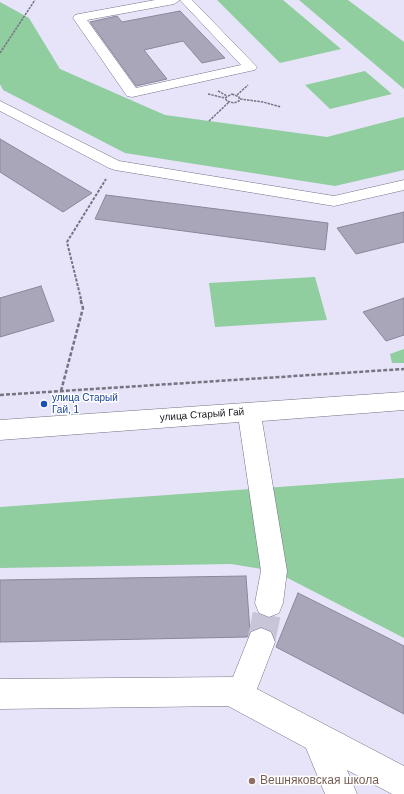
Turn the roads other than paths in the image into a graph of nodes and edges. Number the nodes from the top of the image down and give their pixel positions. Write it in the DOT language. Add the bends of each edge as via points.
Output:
graph roads {
  1 [pos="174,0"];
  2 [pos="185,0"];
  3 [pos="0,105"];
  4 [pos="404,185"];
  5 [pos="404,401"];
  6 [pos="250,412"];
  7 [pos="0,430"];
  8 [pos="269,603"];
  9 [pos="261,642"];
  10 [pos="0,694"];
  11 [pos="240,696"];
  12 [pos="318,736"];
  13 [pos="404,783"];
  14 [pos="341,794"];
  1 -- 2 [label="street" via="79,18 132,93 250,67"];
  3 -- 4 [label="street" via="115,165 334,201"];
  5 -- 6 [label="street, улица Старый Гай"];
  6 -- 7 [label="street, улица Старый Гай"];
  6 -- 8 [label="street" via="274,571"];
  9 -- 11 [label="street"];
  10 -- 11 [label="street" via="230,691"];
  11 -- 12 [label="street"];
  12 -- 13 [label="street"];
  12 -- 14 [label="street"];
}
